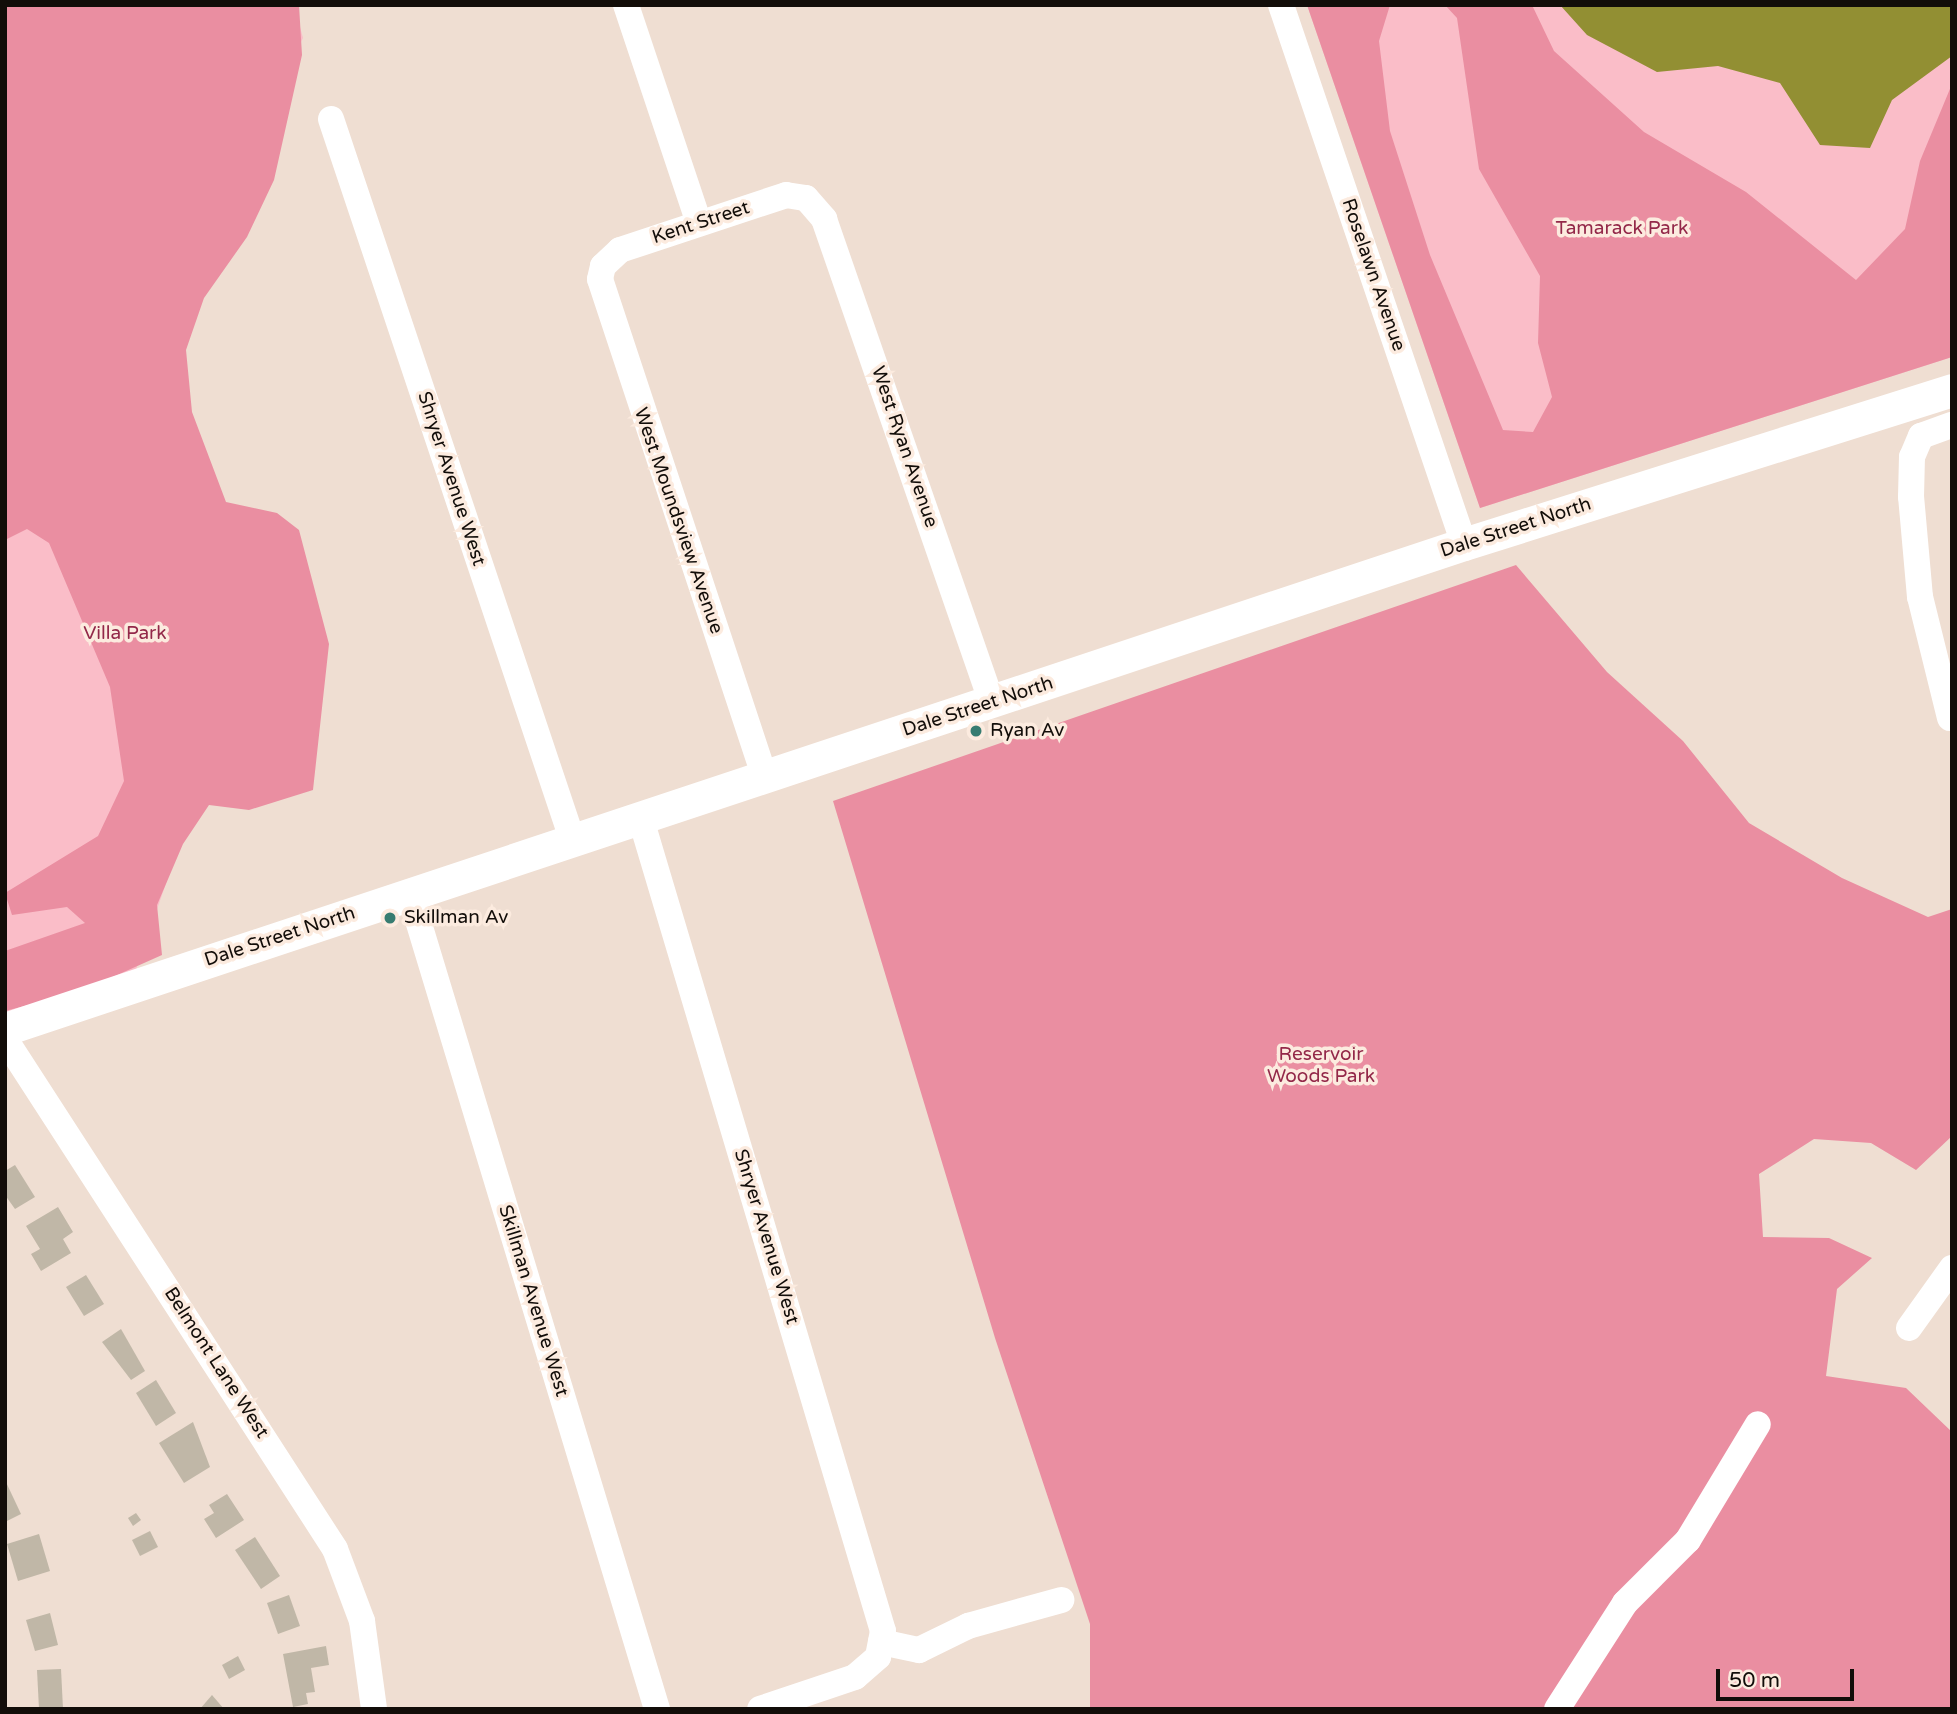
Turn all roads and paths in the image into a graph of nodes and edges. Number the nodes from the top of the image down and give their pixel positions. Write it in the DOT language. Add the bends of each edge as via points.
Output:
graph roads {
  1 [pos="626,5"];
  2 [pos="1281,5"];
  3 [pos="331,119"];
  4 [pos="806,198"];
  5 [pos="699,223"];
  6 [pos="603,266"];
  7 [pos="1952,390"];
  8 [pos="1952,425"];
  9 [pos="1464,544"];
  10 [pos="992,703"];
  11 [pos="1950,718"];
  12 [pos="764,775"];
  13 [pos="640,816"];
  14 [pos="572,839"];
  15 [pos="410,894"];
  16 [pos="5,1028"];
  17 [pos="5,1039"];
  18 [pos="1952,1268"];
  19 [pos="1909,1328"];
  20 [pos="1758,1424"];
  21 [pos="1061,1600"];
  22 [pos="879,1650"];
  23 [pos="374,1709"];
  24 [pos="657,1709"];
  25 [pos="760,1709"];
  26 [pos="1557,1709"];
  1 -- 5 [label="street"];
  2 -- 9 [label="street, Roselawn Avenue"];
  3 -- 14 [label="street, Shryer Avenue West"];
  4 -- 5 [label="street, Kent Street" via="786,195"];
  4 -- 10 [label="street, West Ryan Avenue" via="824,219"];
  5 -- 6 [label="street, Kent Street" via="620,250"];
  6 -- 12 [label="street, West Moundsview Avenue" via="600,289"];
  7 -- 9 [label="main road, Dale Street North"];
  8 -- 11 [label="street" via="1921,436 1912,457 1914,548"];
  9 -- 10 [label="main road, Dale Street North"];
  10 -- 12 [label="main road, Dale Street North"];
  12 -- 13 [label="main road, Dale Street North"];
  13 -- 14 [label="main road, Dale Street North"];
  13 -- 22 [label="street, Shryer Avenue West" via="883,1631"];
  14 -- 15 [label="main road, Dale Street North"];
  15 -- 16 [label="main road, Dale Street North"];
  15 -- 24 [label="street, Skillman Avenue West"];
  17 -- 23 [label="street, Belmont Lane West" via="335,1549 362,1621"];
  18 -- 19 [label="street"];
  20 -- 26 [label="street" via="1688,1540 1625,1603"];
  21 -- 22 [label="street" via="968,1626 919,1650"];
  22 -- 25 [label="street" via="855,1677"];
}
